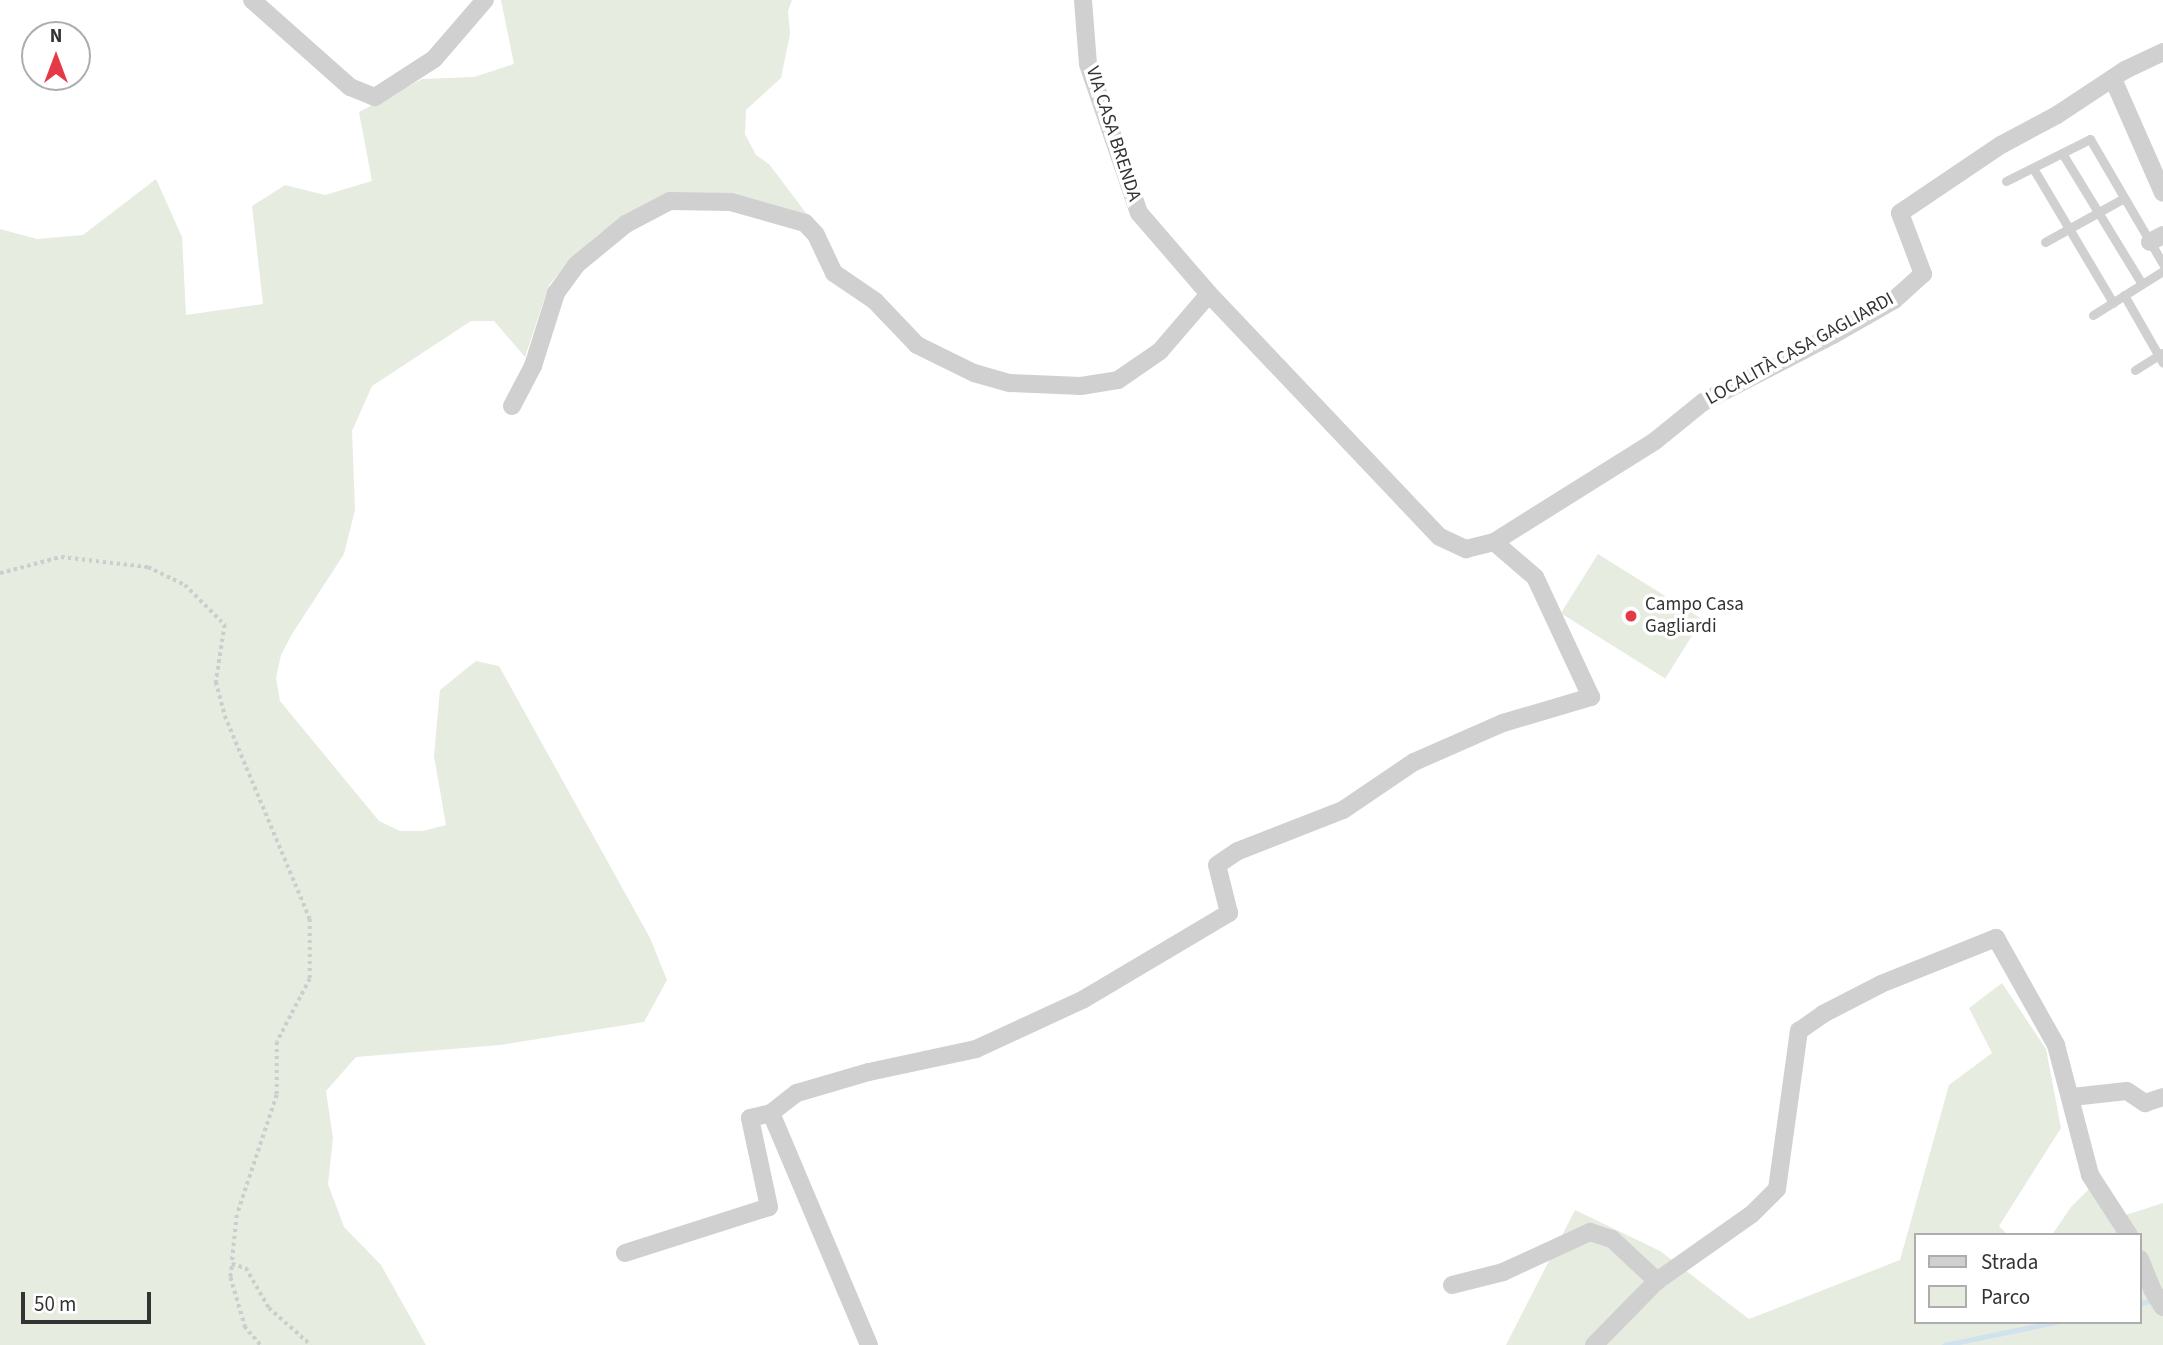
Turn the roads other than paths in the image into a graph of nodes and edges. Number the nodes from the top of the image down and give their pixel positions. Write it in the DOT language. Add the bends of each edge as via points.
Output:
graph roads {
  1 [pos="252,0"];
  2 [pos="485,0"];
  3 [pos="1083,0"];
  4 [pos="2163,52"];
  5 [pos="2113,79"];
  6 [pos="2062,153"];
  7 [pos="2033,168"];
  8 [pos="2006,181"];
  9 [pos="2163,193"];
  10 [pos="2124,198"];
  11 [pos="2098,212"];
  12 [pos="2069,229"];
  13 [pos="2157,238"];
  14 [pos="2045,242"];
  15 [pos="2163,264"];
  16 [pos="2163,271"];
  17 [pos="2142,284"];
  18 [pos="1209,294"];
  19 [pos="2124,295"];
  20 [pos="2112,303"];
  21 [pos="2093,315"];
  22 [pos="2161,357"];
  23 [pos="2135,370"];
  24 [pos="512,406"];
  25 [pos="1440,537"];
  26 [pos="1494,542"];
  27 [pos="2072,1097"];
  28 [pos="2163,1097"];
  29 [pos="771,1113"];
  30 [pos="2128,1233"];
  31 [pos="625,1253"];
  32 [pos="2142,1264"];
  33 [pos="1657,1281"];
  34 [pos="1451,1285"];
  35 [pos="2162,1306"];
  36 [pos="869,1345"];
  37 [pos="1594,1345"];
  1 -- 2 [label="street" via="350,87 375,97 435,59"];
  3 -- 18 [label="street, VIA CASA BRENDA" via="1088,64 1139,213"];
  4 -- 5 [label="street, LOCALITÀ CASA GAGLIARDI"];
  5 -- 9 [label="street"];
  5 -- 26 [label="street, LOCALITÀ CASA GAGLIARDI" via="2001,145 1900,213 1923,274 1894,300 1703,402 1655,441"];
  6 -- 7 [label="lane"];
  6 -- 10 [label="lane" via="2090,139"];
  6 -- 11 [label="lane"];
  7 -- 8 [label="lane"];
  7 -- 12 [label="lane"];
  10 -- 11 [label="lane"];
  10 -- 13 [label="lane"];
  11 -- 12 [label="lane"];
  11 -- 17 [label="lane"];
  12 -- 14 [label="lane"];
  12 -- 20 [label="lane"];
  13 -- 15 [label="lane"];
  16 -- 17 [label="lane"];
  17 -- 19 [label="lane"];
  18 -- 24 [label="street" via="1160,351 1118,380 1081,386 1010,383 974,373 917,345 875,301 834,273 805,223 731,202 670,201 626,224 576,265 556,293 533,366"];
  18 -- 25 [label="street, VIA CASA BRENDA"];
  19 -- 20 [label="lane"];
  19 -- 22 [label="lane"];
  20 -- 21 [label="lane"];
  22 -- 23 [label="lane"];
  25 -- 26 [label="street, LOCALITÀ CASA GAGLIARDI" via="1466,549"];
  26 -- 29 [label="street" via="1535,577 1591,697 1503,723 1414,762 1343,810 1238,851 1217,865 1229,914 1084,999 976,1049 797,1093"];
  27 -- 28 [label="street" via="2127,1091 2146,1103"];
  27 -- 30 [label="street" via="2090,1175"];
  27 -- 33 [label="street" via="2056,1045 1996,938 1881,984 1799,1031 1777,1189 1752,1214"];
  29 -- 31 [label="street" via="750,1118 769,1207"];
  29 -- 36 [label="street"];
  32 -- 35 [label="street"];
  33 -- 34 [label="street" via="1612,1239 1590,1232 1503,1272"];
  33 -- 37 [label="street"];
}
